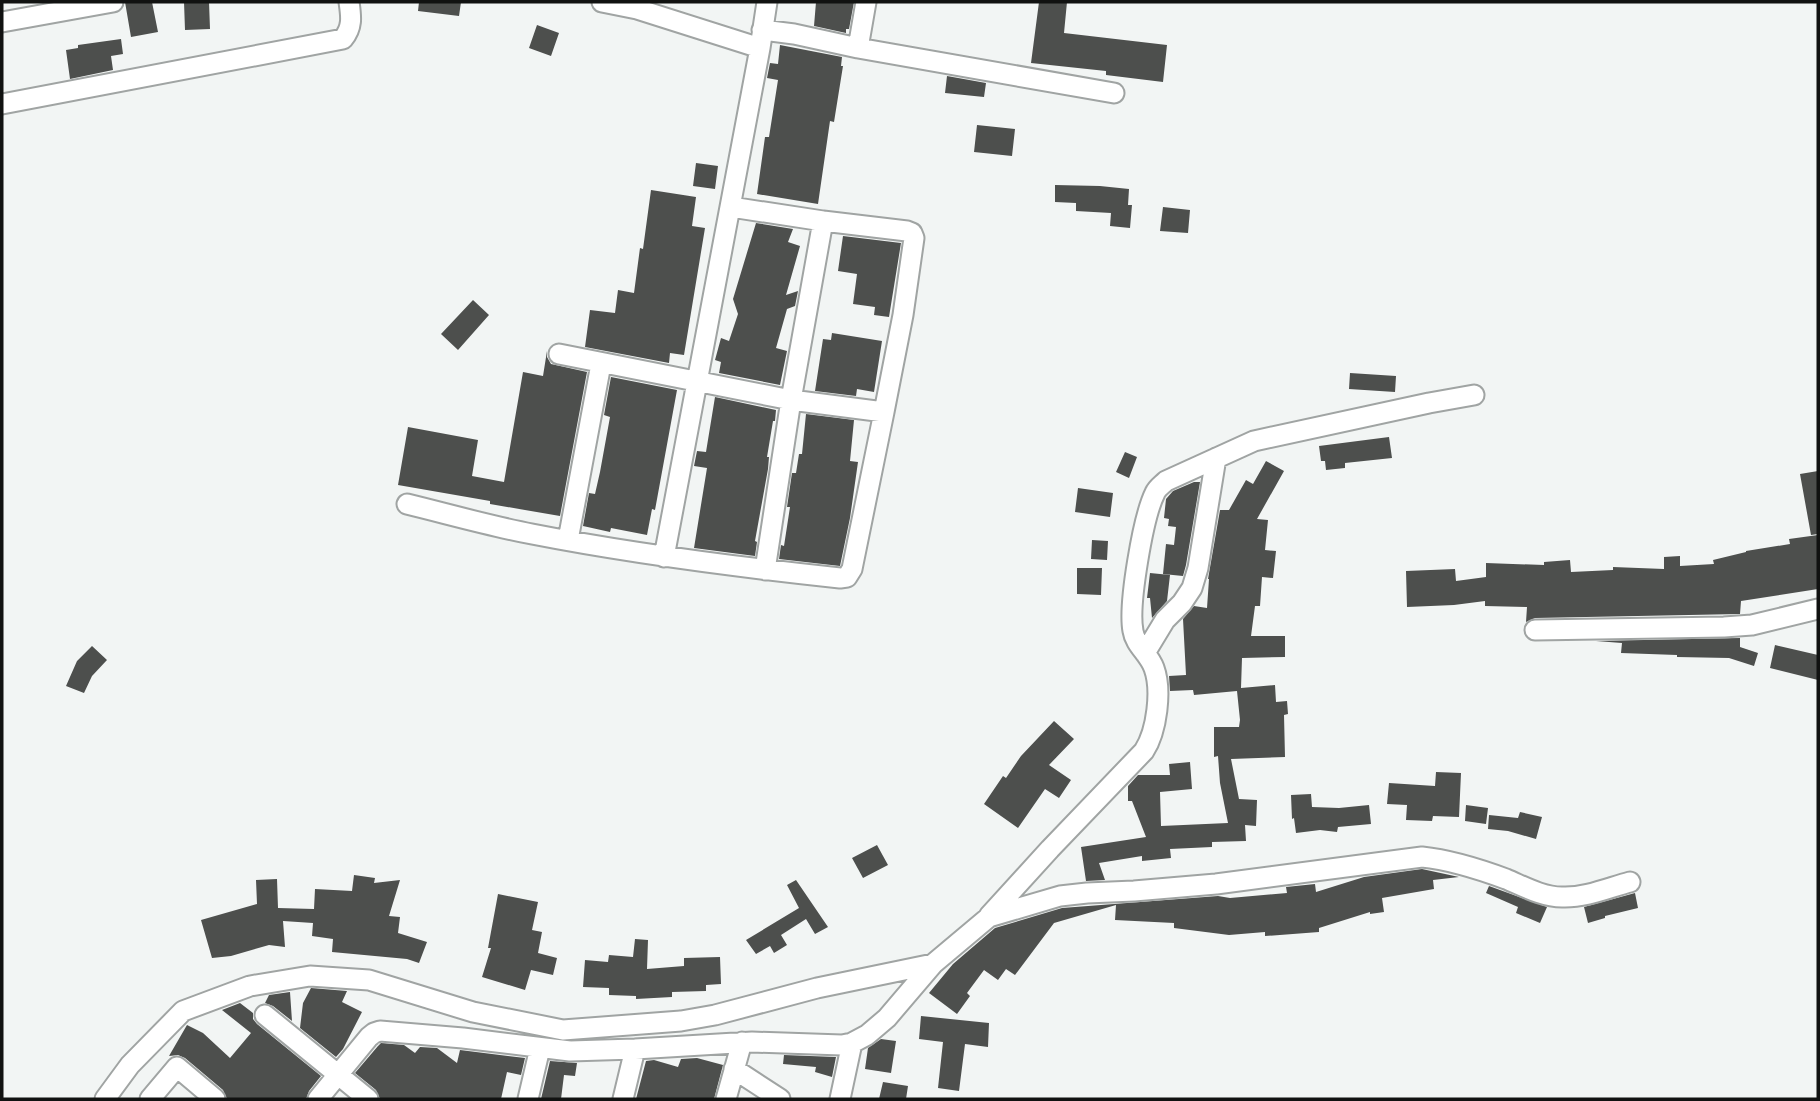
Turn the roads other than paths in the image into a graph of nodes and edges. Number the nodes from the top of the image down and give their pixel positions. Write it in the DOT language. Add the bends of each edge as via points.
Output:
graph roads {
  1 [pos="113,2"];
  2 [pos="349,2"];
  3 [pos="602,2"];
  4 [pos="767,2"];
  5 [pos="866,2"];
  6 [pos="666,10"];
  7 [pos="2,22"];
  8 [pos="761,39"];
  9 [pos="858,48"];
  10 [pos="1114,93"];
  11 [pos="2,104"];
  12 [pos="731,206"];
  13 [pos="823,221"];
  14 [pos="559,354"];
  15 [pos="601,363"];
  16 [pos="698,382"];
  17 [pos="1474,395"];
  18 [pos="791,400"];
  19 [pos="884,412"];
  20 [pos="1216,458"];
  21 [pos="407,504"];
  22 [pos="568,540"];
  23 [pos="664,557"];
  24 [pos="765,570"];
  25 [pos="1818,610"];
  26 [pos="1535,630"];
  27 [pos="1145,653"];
  28 [pos="1630,883"];
  29 [pos="989,917"];
  30 [pos="933,964"];
  31 [pos="265,1015"];
  32 [pos="742,1042"];
  33 [pos="852,1043"];
  34 [pos="541,1048"];
  35 [pos="635,1049"];
  36 [pos="734,1069"];
  37 [pos="338,1075"];
  38 [pos="105,1099"];
  39 [pos="150,1099"];
  40 [pos="215,1099"];
  41 [pos="318,1099"];
  42 [pos="368,1099"];
  43 [pos="528,1099"];
  44 [pos="623,1099"];
  45 [pos="726,1099"];
  46 [pos="780,1099"];
  47 [pos="839,1099"];
  1 -- 7 [label="street"];
  2 -- 11 [label="street" via="351,19 343,39"];
  3 -- 6 [label="street"];
  4 -- 8 [label="street"];
  5 -- 9 [label="street"];
  6 -- 8 [label="street"];
  8 -- 9 [label="street" via="793,34"];
  8 -- 12 [label="street"];
  9 -- 10 [label="street"];
  12 -- 13 [label="street"];
  12 -- 16 [label="street"];
  13 -- 18 [label="street"];
  13 -- 19 [label="street" via="907,231 914,238"];
  14 -- 15 [label="street"];
  15 -- 16 [label="street"];
  15 -- 22 [label="street"];
  16 -- 18 [label="street"];
  16 -- 23 [label="street"];
  17 -- 20 [label="street" via="1254,441"];
  18 -- 19 [label="street"];
  18 -- 24 [label="street"];
  19 -- 24 [label="street" via="847,577"];
  20 -- 27 [label="street" via="1192,588"];
  20 -- 27 [label="street" via="1166,481 1154,495 1132,605 1133,634"];
  21 -- 22 [label="street"];
  22 -- 23 [label="street"];
  23 -- 24 [label="street"];
  25 -- 26 [label="street" via="1724,627"];
  27 -- 29 [label="street" via="1154,666 1158,689 1149,744"];
  28 -- 29 [label="street" via="1562,897 1454,862 1422,857 1216,884 1087,892"];
  29 -- 30 [label="street"];
  30 -- 33 [label="street" via="887,1018"];
  30 -- 38 [label="street" via="715,1015 563,1030 473,1012 369,979 310,976 250,986 183,1011 130,1065"];
  31 -- 37 [label="street"];
  32 -- 33 [label="street"];
  32 -- 35 [label="street"];
  32 -- 36 [label="street"];
  33 -- 47 [label="street"];
  34 -- 35 [label="street"];
  34 -- 37 [label="street" via="380,1031 369,1037"];
  34 -- 43 [label="street"];
  35 -- 44 [label="street"];
  36 -- 45 [label="street"];
  36 -- 46 [label="street"];
  37 -- 41 [label="street"];
  37 -- 42 [label="street"];
  39 -- 40 [label="street" via="177,1068"];
}
